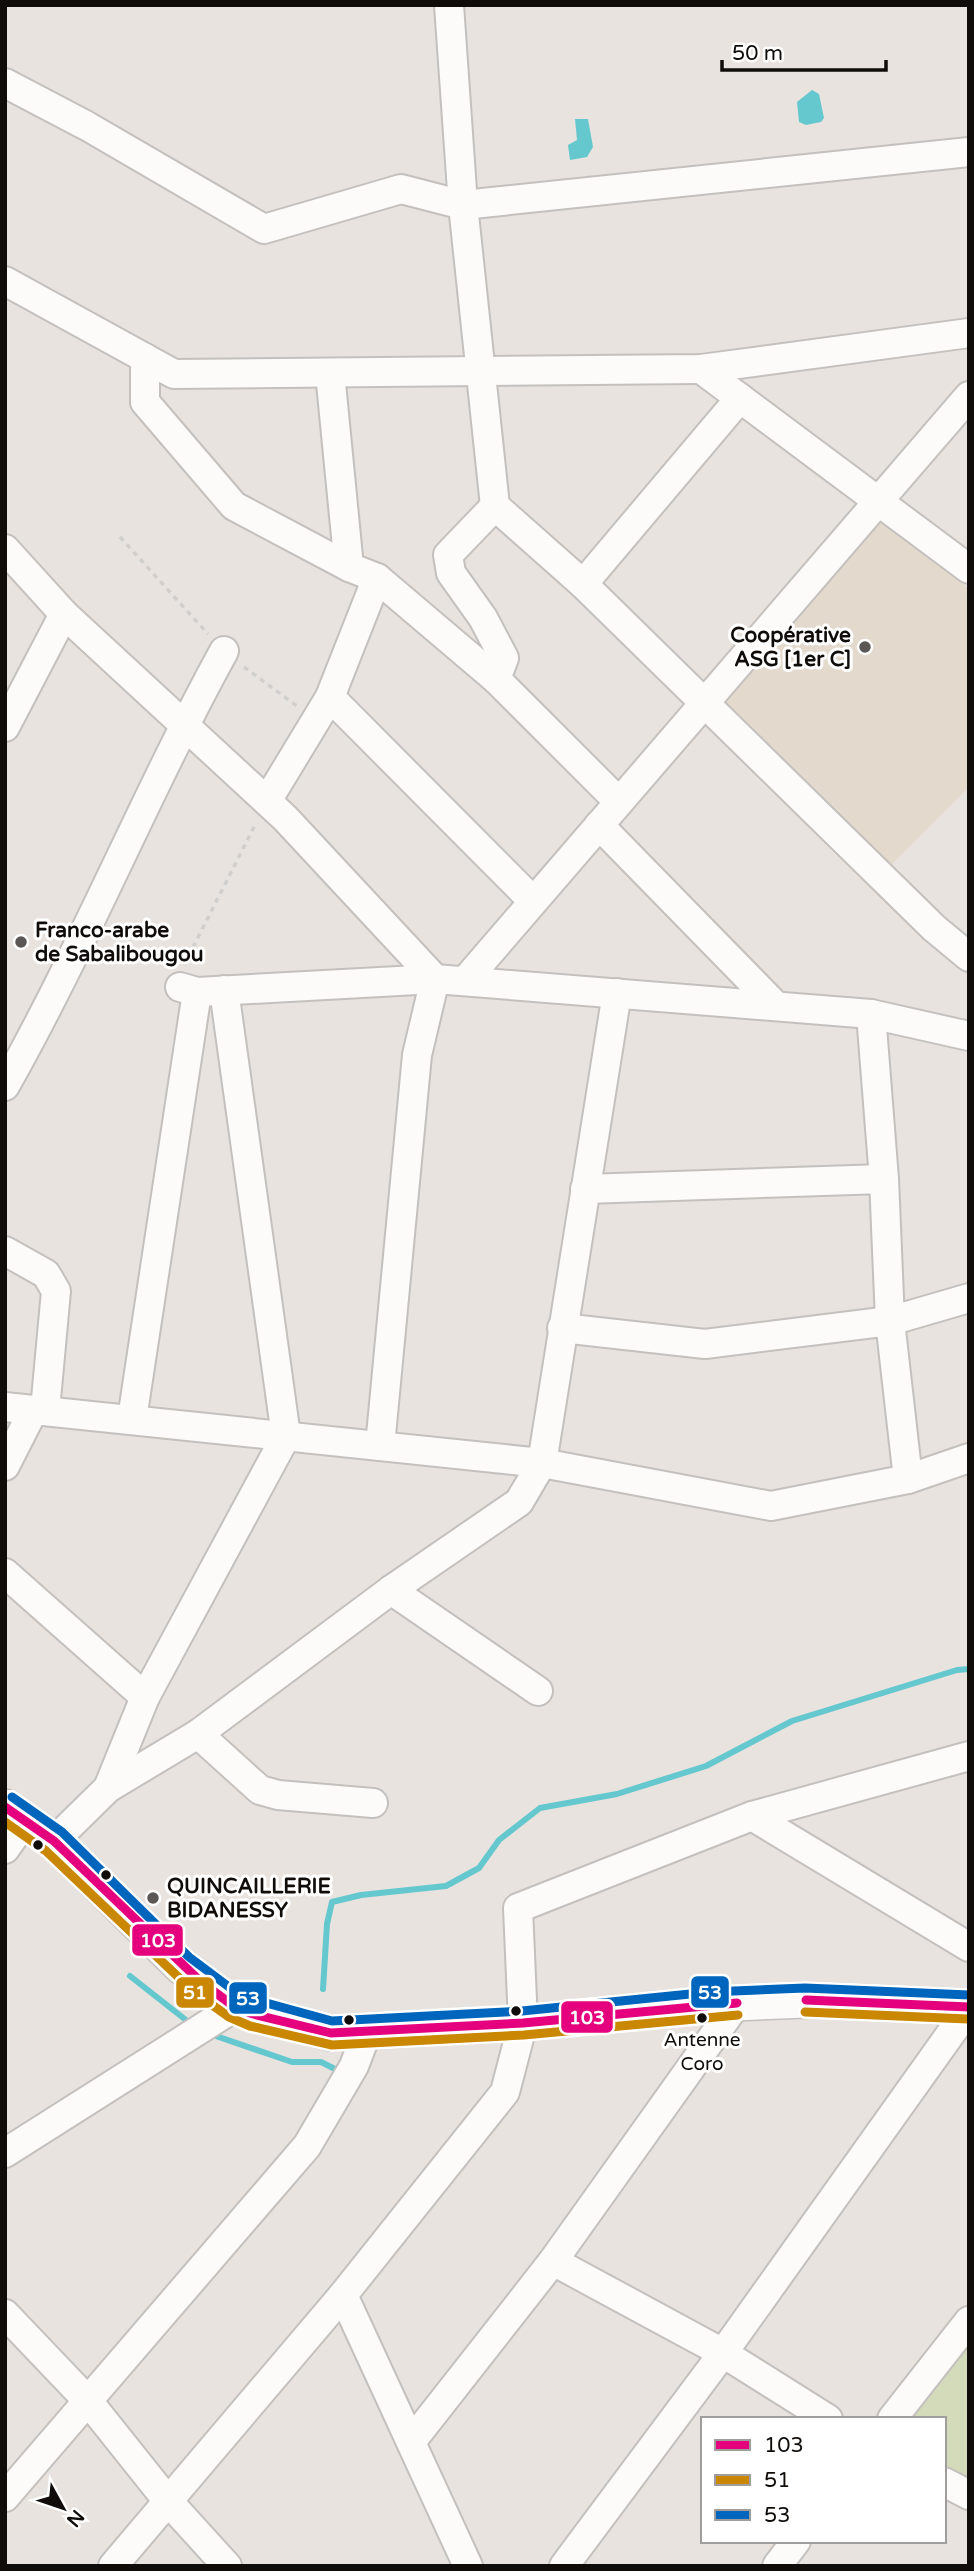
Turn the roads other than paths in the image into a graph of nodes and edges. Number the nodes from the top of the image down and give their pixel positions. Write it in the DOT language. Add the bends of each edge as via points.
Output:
graph roads {
  1 [pos="449,5"];
  2 [pos="5,83"];
  3 [pos="969,152"];
  4 [pos="463,205"];
  5 [pos="5,281"];
  6 [pos="969,333"];
  7 [pos="145,358"];
  8 [pos="701,369"];
  9 [pos="480,371"];
  10 [pos="330,373"];
  11 [pos="969,396"];
  12 [pos="740,398"];
  13 [pos="877,501"];
  14 [pos="495,506"];
  15 [pos="8,559"];
  16 [pos="349,567"];
  17 [pos="969,569"];
  18 [pos="377,579"];
  19 [pos="583,584"];
  20 [pos="64,614"];
  21 [pos="224,651"];
  22 [pos="496,679"];
  23 [pos="330,697"];
  24 [pos="703,704"];
  25 [pos="183,725"];
  26 [pos="5,727"];
  27 [pos="267,801"];
  28 [pos="618,802"];
  29 [pos="599,825"];
  30 [pos="533,901"];
  31 [pos="969,957"];
  32 [pos="435,979"];
  33 [pos="465,981"];
  34 [pos="200,990"];
  35 [pos="617,993"];
  36 [pos="775,1005"];
  37 [pos="871,1014"];
  38 [pos="969,1036"];
  39 [pos="5,1086"];
  40 [pos="884,1179"];
  41 [pos="585,1189"];
  42 [pos="5,1251"];
  43 [pos="969,1298"];
  44 [pos="890,1321"];
  45 [pos="562,1328"];
  46 [pos="5,1407"];
  47 [pos="39,1410"];
  48 [pos="132,1419"];
  49 [pos="286,1436"];
  50 [pos="380,1446"];
  51 [pos="969,1458"];
  52 [pos="542,1463"];
  53 [pos="5,1466"];
  54 [pos="908,1479"];
  55 [pos="5,1573"];
  56 [pos="391,1590"];
  57 [pos="538,1691"];
  58 [pos="145,1697"];
  59 [pos="198,1734"];
  60 [pos="969,1756"];
  61 [pos="108,1788"];
  62 [pos="373,1803"];
  63 [pos="752,1816"];
  64 [pos="11,1826"];
  65 [pos="54,1841"];
  66 [pos="969,1947"];
  67 [pos="737,2003"];
  68 [pos="235,2007"];
  69 [pos="969,2008"];
  70 [pos="523,2023"];
  71 [pos="368,2032"];
  72 [pos="5,2153"];
  73 [pos="553,2261"];
  74 [pos="343,2295"];
  75 [pos="5,2314"];
  76 [pos="969,2321"];
  77 [pos="723,2353"];
  78 [pos="88,2401"];
  79 [pos="825,2417"];
  80 [pos="894,2417"];
  81 [pos="411,2442"];
  82 [pos="946,2483"];
  83 [pos="969,2495"];
  84 [pos="5,2497"];
  85 [pos="167,2500"];
  86 [pos="794,2543"];
  87 [pos="458,2561"];
  88 [pos="113,2566"];
  89 [pos="227,2566"];
  90 [pos="564,2566"];
  91 [pos="777,2566"];
  1 -- 4 [label="street"];
  2 -- 4 [label="street" via="264,229 401,189"];
  3 -- 4 [label="street"];
  4 -- 9 [label="street"];
  5 -- 7 [label="street"];
  6 -- 8 [label="street"];
  7 -- 10 [label="street" via="174,374"];
  7 -- 16 [label="street" via="145,402 234,506"];
  8 -- 9 [label="street"];
  8 -- 12 [label="street"];
  9 -- 10 [label="street"];
  9 -- 14 [label="street"];
  10 -- 16 [label="street"];
  11 -- 13 [label="street"];
  12 -- 13 [label="street"];
  12 -- 19 [label="street"];
  13 -- 17 [label="street"];
  13 -- 24 [label="street"];
  14 -- 19 [label="street"];
  14 -- 22 [label="street" via="448,555 452,573 504,658"];
  15 -- 20 [label="street"];
  16 -- 18 [label="street"];
  18 -- 22 [label="street"];
  18 -- 23 [label="street"];
  19 -- 24 [label="street"];
  20 -- 25 [label="street"];
  20 -- 26 [label="street"];
  21 -- 25 [label="street"];
  22 -- 28 [label="street"];
  23 -- 27 [label="street"];
  23 -- 30 [label="street"];
  24 -- 28 [label="street"];
  24 -- 31 [label="street" via="933,928"];
  25 -- 27 [label="street"];
  25 -- 39 [label="street"];
  27 -- 32 [label="street"];
  28 -- 29 [label="street"];
  29 -- 30 [label="street"];
  29 -- 36 [label="street"];
  30 -- 33 [label="street"];
  32 -- 33 [label="street"];
  32 -- 34 [label="street"];
  32 -- 50 [label="street" via="417,1055"];
  33 -- 35 [label="street"];
  34 -- 48 [label="street"];
  34 -- 49 [label="street"];
  35 -- 36 [label="street"];
  35 -- 41 [label="street"];
  36 -- 37 [label="street"];
  37 -- 38 [label="street"];
  37 -- 40 [label="street"];
  40 -- 41 [label="street"];
  40 -- 44 [label="street"];
  41 -- 45 [label="street"];
  42 -- 47 [label="street" via="46,1275 56,1291"];
  43 -- 44 [label="street"];
  44 -- 45 [label="street" via="705,1344"];
  44 -- 54 [label="street"];
  45 -- 52 [label="street"];
  46 -- 47 [label="street"];
  47 -- 48 [label="street"];
  47 -- 53 [label="street"];
  48 -- 49 [label="street"];
  49 -- 50 [label="street"];
  49 -- 58 [label="street"];
  50 -- 52 [label="street"];
  51 -- 54 [label="street"];
  52 -- 54 [label="street" via="771,1506"];
  52 -- 56 [label="street" via="519,1503"];
  55 -- 58 [label="street"];
  56 -- 57 [label="street"];
  56 -- 59 [label="street"];
  58 -- 61 [label="street"];
  59 -- 61 [label="street"];
  59 -- 62 [label="street" via="260,1790"];
  60 -- 63 [label="street"];
  61 -- 65 [label="street"];
  63 -- 66 [label="street"];
  63 -- 70 [label="street" via="518,1908"];
  64 -- 65 [label="main road"];
  65 -- 68 [label="main road" via="181,1966"];
  67 -- 69 [label="main road" via="806,2000"];
  67 -- 70 [label="main road"];
  67 -- 73 [label="street"];
  68 -- 71 [label="main road" via="331,2033"];
  68 -- 72 [label="street"];
  69 -- 77 [label="street"];
  70 -- 71 [label="main road"];
  70 -- 74 [label="street" via="505,2092"];
  71 -- 78 [label="street" via="354,2066 307,2146"];
  73 -- 77 [label="street"];
  73 -- 81 [label="street"];
  74 -- 81 [label="street"];
  74 -- 85 [label="street"];
  75 -- 78 [label="street"];
  76 -- 80 [label="street"];
  77 -- 79 [label="street"];
  77 -- 90 [label="street"];
  78 -- 84 [label="street"];
  78 -- 85 [label="street"];
  81 -- 87 [label="street"];
  82 -- 83 [label="street"];
  85 -- 88 [label="street"];
  85 -- 89 [label="street"];
  86 -- 91 [label="street"];
}
